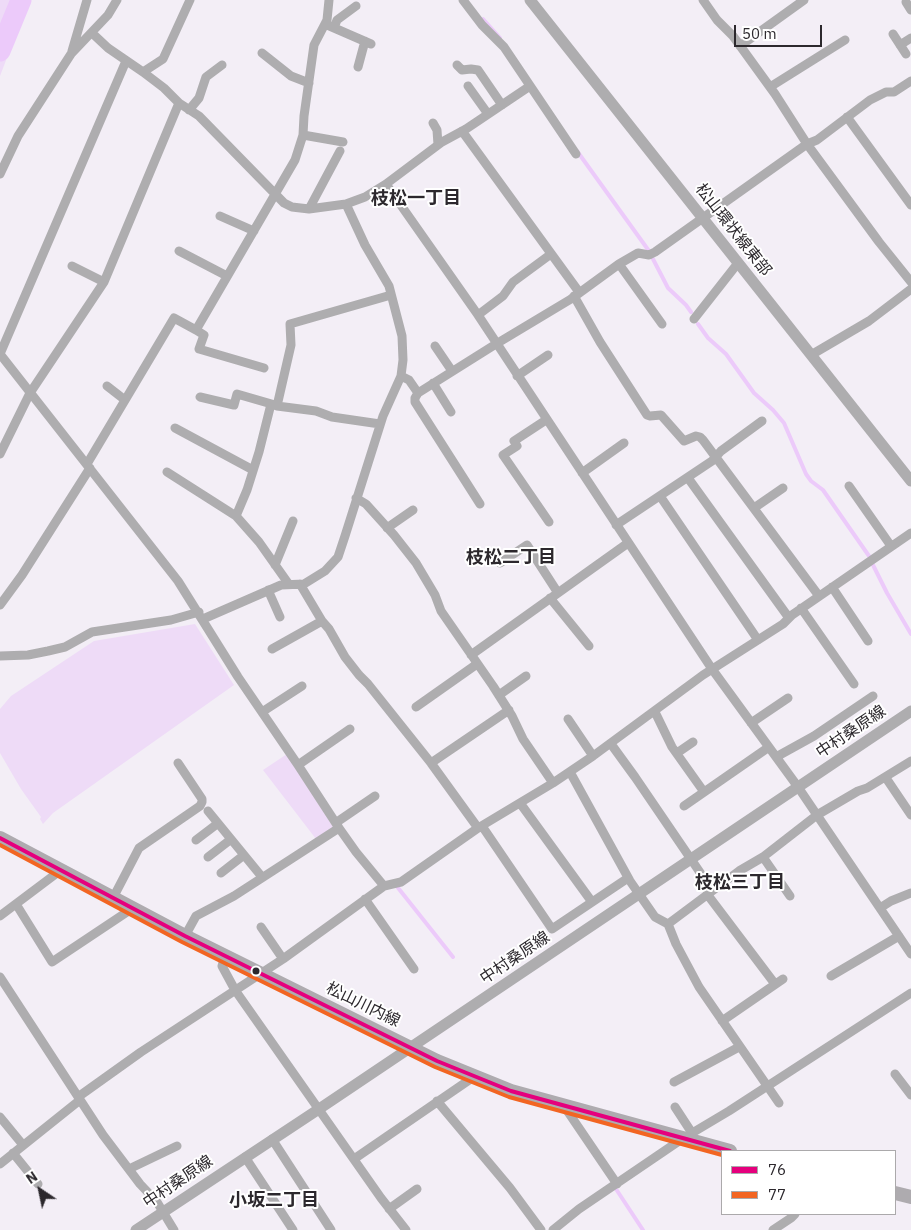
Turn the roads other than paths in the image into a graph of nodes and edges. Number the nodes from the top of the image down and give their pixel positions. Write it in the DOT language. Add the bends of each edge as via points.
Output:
graph roads {
  1 [pos="87,0"];
  2 [pos="117,0"];
  3 [pos="190,0"];
  4 [pos="329,0"];
  5 [pos="463,0"];
  6 [pos="530,0"];
  7 [pos="703,0"];
  8 [pos="804,0"];
  9 [pos="356,6"];
  10 [pos="329,26"];
  11 [pos="92,33"];
  12 [pos="893,34"];
  13 [pos="911,38"];
  14 [pos="845,40"];
  15 [pos="900,45"];
  16 [pos="740,46"];
  17 [pos="262,53"];
  18 [pos="71,54"];
  19 [pos="906,54"];
  20 [pos="126,61"];
  21 [pos="222,65"];
  22 [pos="457,65"];
  23 [pos="358,67"];
  24 [pos="143,72"];
  25 [pos="911,81"];
  26 [pos="309,83"];
  27 [pos="468,86"];
  28 [pos="530,86"];
  29 [pos="770,87"];
  30 [pos="179,103"];
  31 [pos="502,105"];
  32 [pos="189,110"];
  33 [pos="488,114"];
  34 [pos="847,117"];
  35 [pos="433,123"];
  36 [pos="462,131"];
  37 [pos="303,135"];
  38 [pos="808,144"];
  39 [pos="438,146"];
  40 [pos="576,154"];
  41 [pos="0,174"];
  42 [pos="386,184"];
  43 [pos="275,194"];
  44 [pos="346,204"];
  45 [pos="911,205"];
  46 [pos="309,209"];
  47 [pos="220,216"];
  48 [pos="702,217"];
  49 [pos="254,231"];
  50 [pos="179,251"];
  51 [pos="551,254"];
  52 [pos="738,263"];
  53 [pos="619,264"];
  54 [pos="72,266"];
  55 [pos="227,276"];
  56 [pos="104,282"];
  57 [pos="911,282"];
  58 [pos="911,289"];
  59 [pos="577,294"];
  60 [pos="391,295"];
  61 [pos="478,316"];
  62 [pos="694,319"];
  63 [pos="662,324"];
  64 [pos="196,330"];
  65 [pos="496,344"];
  66 [pos="435,346"];
  67 [pos="0,354"];
  68 [pos="548,356"];
  69 [pos="811,356"];
  70 [pos="264,368"];
  71 [pos="452,371"];
  72 [pos="401,376"];
  73 [pos="517,376"];
  74 [pos="433,383"];
  75 [pos="107,386"];
  76 [pos="30,393"];
  77 [pos="418,393"];
  78 [pos="200,397"];
  79 [pos="125,400"];
  80 [pos="274,405"];
  81 [pos="451,412"];
  82 [pos="546,420"];
  83 [pos="762,421"];
  84 [pos="380,424"];
  85 [pos="175,428"];
  86 [pos="624,443"];
  87 [pos="0,454"];
  88 [pos="716,456"];
  89 [pos="89,466"];
  90 [pos="253,470"];
  91 [pos="167,472"];
  92 [pos="582,473"];
  93 [pos="688,478"];
  94 [pos="911,481"];
  95 [pos="849,486"];
  96 [pos="783,488"];
  97 [pos="660,496"];
  98 [pos="356,498"];
  99 [pos="480,504"];
  100 [pos="754,508"];
  101 [pos="414,510"];
  102 [pos="236,516"];
  103 [pos="293,521"];
  104 [pos="549,522"];
  105 [pos="616,525"];
  106 [pos="387,528"];
  107 [pos="911,533"];
  108 [pos="628,543"];
  109 [pos="891,546"];
  110 [pos="500,563"];
  111 [pos="275,565"];
  112 [pos="288,583"];
  113 [pos="300,584"];
  114 [pos="832,587"];
  115 [pos="268,590"];
  116 [pos="554,596"];
  117 [pos="819,596"];
  118 [pos="0,605"];
  119 [pos="801,608"];
  120 [pos="201,616"];
  121 [pos="280,617"];
  122 [pos="789,618"];
  123 [pos="322,621"];
  124 [pos="758,640"];
  125 [pos="868,641"];
  126 [pos="589,646"];
  127 [pos="272,649"];
  128 [pos="471,655"];
  129 [pos="0,656"];
  130 [pos="478,664"];
  131 [pos="712,669"];
  132 [pos="526,676"];
  133 [pos="854,684"];
  134 [pos="302,686"];
  135 [pos="499,695"];
  136 [pos="873,696"];
  137 [pos="788,698"];
  138 [pos="416,707"];
  139 [pos="508,710"];
  140 [pos="911,710"];
  141 [pos="262,712"];
  142 [pos="655,712"];
  143 [pos="568,719"];
  144 [pos="751,723"];
  145 [pos="350,729"];
  146 [pos="693,742"];
  147 [pos="611,744"];
  148 [pos="769,747"];
  149 [pos="677,753"];
  150 [pos="594,756"];
  151 [pos="776,757"];
  152 [pos="911,761"];
  153 [pos="178,763"];
  154 [pos="431,763"];
  155 [pos="298,765"];
  156 [pos="570,772"];
  157 [pos="886,778"];
  158 [pos="553,783"];
  159 [pos="798,787"];
  160 [pos="704,792"];
  161 [pos="375,796"];
  162 [pos="520,803"];
  163 [pos="684,806"];
  164 [pos="208,811"];
  165 [pos="817,815"];
  166 [pos="911,815"];
  167 [pos="217,824"];
  168 [pos="338,825"];
  169 [pos="480,827"];
  170 [pos="0,838"];
  171 [pos="196,840"];
  172 [pos="230,840"];
  173 [pos="244,855"];
  174 [pos="208,857"];
  175 [pos="763,857"];
  176 [pos="690,860"];
  177 [pos="61,870"];
  178 [pos="221,873"];
  179 [pos="262,877"];
  180 [pos="628,878"];
  181 [pos="384,886"];
  182 [pos="709,892"];
  183 [pos="911,893"];
  184 [pos="639,894"];
  185 [pos="790,896"];
  186 [pos="113,898"];
  187 [pos="365,899"];
  188 [pos="592,902"];
  189 [pos="16,904"];
  190 [pos="133,908"];
  191 [pos="880,908"];
  192 [pos="0,916"];
  193 [pos="668,924"];
  194 [pos="261,927"];
  195 [pos="185,936"];
  196 [pos="899,936"];
  197 [pos="911,954"];
  198 [pos="225,956"];
  199 [pos="283,959"];
  200 [pos="414,969"];
  201 [pos="260,973"];
  202 [pos="831,976"];
  203 [pos="0,977"];
  204 [pos="235,990"];
  205 [pos="911,993"];
  206 [pos="722,1021"];
  207 [pos="410,1047"];
  208 [pos="739,1047"];
  209 [pos="895,1074"];
  210 [pos="475,1076"];
  211 [pos="674,1082"];
  212 [pos="766,1086"];
  213 [pos="911,1095"];
  214 [pos="79,1099"];
  215 [pos="437,1101"];
  216 [pos="778,1103"];
  217 [pos="564,1106"];
  218 [pos="675,1107"];
  219 [pos="319,1108"];
  220 [pos="0,1117"];
  221 [pos="687,1136"];
  222 [pos="272,1139"];
  223 [pos="23,1145"];
  224 [pos="177,1146"];
  225 [pos="727,1150"];
  226 [pos="13,1153"];
  227 [pos="245,1157"];
  228 [pos="354,1159"];
  229 [pos="0,1164"];
  230 [pos="129,1170"];
  231 [pos="38,1184"];
  232 [pos="617,1184"];
  233 [pos="417,1189"];
  234 [pos="896,1193"];
  235 [pos="911,1198"];
  236 [pos="389,1209"];
  237 [pos="162,1211"];
  238 [pos="794,1215"];
  239 [pos="136,1230"];
  240 [pos="174,1230"];
  241 [pos="293,1230"];
  242 [pos="332,1230"];
  243 [pos="406,1230"];
  244 [pos="541,1230"];
  245 [pos="553,1230"];
  246 [pos="773,1230"];
  1 -- 18 [label="street"];
  2 -- 11 [label="street"];
  3 -- 24 [label="street" via="162,59"];
  4 -- 10 [label="street"];
  5 -- 28 [label="street" via="504,47"];
  6 -- 48 [label="street, 松山環状線東部"];
  7 -- 16 [label="street"];
  8 -- 16 [label="street"];
  9 -- 10 [label="street"];
  10 -- 23 [label="street" via="368,43"];
  10 -- 26 [label="street" via="314,45"];
  11 -- 18 [label="street"];
  11 -- 20 [label="street"];
  12 -- 15 [label="street"];
  13 -- 15 [label="street"];
  14 -- 29 [label="street"];
  15 -- 19 [label="street"];
  16 -- 29 [label="street"];
  17 -- 26 [label="street" via="290,76"];
  18 -- 41 [label="street" via="18,136"];
  20 -- 24 [label="street"];
  20 -- 67 [label="street"];
  21 -- 32 [label="street" via="206,77 199,98"];
  22 -- 31 [label="street" via="462,70 478,70"];
  24 -- 30 [label="street"];
  25 -- 34 [label="street" via="894,92 886,92 870,100"];
  26 -- 37 [label="street"];
  27 -- 33 [label="street"];
  28 -- 31 [label="street"];
  28 -- 40 [label="street"];
  29 -- 38 [label="street"];
  30 -- 32 [label="street"];
  30 -- 56 [label="street"];
  31 -- 33 [label="street"];
  32 -- 43 [label="street" via="199,116"];
  33 -- 36 [label="street"];
  34 -- 38 [label="street"];
  34 -- 45 [label="street"];
  35 -- 39 [label="street"];
  36 -- 39 [label="street"];
  36 -- 51 [label="street"];
  37 -- 43 [label="street" via="295,160"];
  37 -- 46 [label="street" via="342,146"];
  38 -- 48 [label="street"];
  38 -- 57 [label="street"];
  39 -- 42 [label="street"];
  42 -- 44 [label="street"];
  42 -- 61 [label="street"];
  43 -- 46 [label="street" via="284,203"];
  43 -- 49 [label="street"];
  44 -- 46 [label="street"];
  44 -- 60 [label="street"];
  47 -- 49 [label="street"];
  48 -- 52 [label="street, 松山環状線東部"];
  48 -- 53 [label="street" via="655,252 638,254"];
  49 -- 55 [label="street"];
  50 -- 55 [label="street"];
  51 -- 59 [label="street"];
  51 -- 61 [label="street" via="513,282 504,296"];
  52 -- 62 [label="street"];
  52 -- 69 [label="street, 松山環状線東部"];
  53 -- 59 [label="street"];
  53 -- 63 [label="street"];
  54 -- 56 [label="street"];
  55 -- 64 [label="street"];
  56 -- 76 [label="street"];
  58 -- 69 [label="street" via="869,321"];
  59 -- 65 [label="street"];
  59 -- 88 [label="street" via="600,342 647,415 661,414 684,441 700,437"];
  60 -- 72 [label="street" via="402,336"];
  60 -- 80 [label="street" via="290,324 291,346"];
  61 -- 65 [label="street"];
  64 -- 70 [label="street" via="204,335 198,349"];
  64 -- 79 [label="street" via="174,318"];
  65 -- 71 [label="street"];
  65 -- 73 [label="street"];
  66 -- 71 [label="street"];
  67 -- 76 [label="street"];
  68 -- 73 [label="street"];
  69 -- 94 [label="street, 松山環状線東部"];
  71 -- 74 [label="street"];
  72 -- 77 [label="street"];
  72 -- 84 [label="street"];
  73 -- 82 [label="street"];
  74 -- 77 [label="street"];
  74 -- 81 [label="street"];
  75 -- 79 [label="street"];
  76 -- 87 [label="street"];
  76 -- 89 [label="street"];
  77 -- 99 [label="street" via="416,402"];
  78 -- 80 [label="street" via="234,405 237,394"];
  79 -- 89 [label="street"];
  80 -- 84 [label="street"];
  80 -- 90 [label="street"];
  82 -- 92 [label="street"];
  82 -- 104 [label="street" via="514,442 517,446 503,455"];
  83 -- 88 [label="street"];
  84 -- 98 [label="street"];
  85 -- 90 [label="street"];
  86 -- 92 [label="street"];
  88 -- 93 [label="street"];
  88 -- 100 [label="street"];
  89 -- 118 [label="street"];
  89 -- 120 [label="street" via="178,581"];
  90 -- 102 [label="street"];
  91 -- 102 [label="street"];
  92 -- 105 [label="street"];
  93 -- 97 [label="street"];
  93 -- 122 [label="street"];
  95 -- 109 [label="street"];
  96 -- 100 [label="street"];
  97 -- 105 [label="street"];
  97 -- 124 [label="street"];
  98 -- 106 [label="street" via="366,504"];
  98 -- 113 [label="street" via="338,557 325,571"];
  100 -- 117 [label="street"];
  101 -- 106 [label="street"];
  102 -- 111 [label="street"];
  103 -- 111 [label="street"];
  105 -- 108 [label="street"];
  106 -- 128 [label="street" via="416,563 441,612"];
  107 -- 109 [label="street"];
  108 -- 116 [label="street"];
  108 -- 131 [label="street"];
  109 -- 114 [label="street"];
  110 -- 116 [label="street" via="527,545"];
  111 -- 112 [label="street"];
  112 -- 113 [label="street"];
  112 -- 115 [label="street"];
  113 -- 123 [label="street"];
  114 -- 117 [label="street"];
  114 -- 125 [label="street"];
  115 -- 120 [label="street"];
  115 -- 121 [label="street"];
  116 -- 126 [label="street"];
  116 -- 128 [label="street"];
  117 -- 119 [label="street"];
  119 -- 122 [label="street"];
  119 -- 133 [label="street"];
  120 -- 129 [label="street" via="92,632 65,647"];
  120 -- 141 [label="street"];
  122 -- 124 [label="street"];
  123 -- 127 [label="street"];
  123 -- 154 [label="street" via="345,657"];
  124 -- 131 [label="street"];
  128 -- 130 [label="street"];
  130 -- 135 [label="street"];
  130 -- 138 [label="street"];
  131 -- 142 [label="street"];
  131 -- 144 [label="street"];
  132 -- 135 [label="street"];
  134 -- 141 [label="street"];
  135 -- 139 [label="street"];
  136 -- 151 [label="street"];
  137 -- 144 [label="street"];
  139 -- 154 [label="street"];
  139 -- 158 [label="street"];
  140 -- 159 [label="street, 中村桑原線"];
  141 -- 155 [label="street"];
  142 -- 147 [label="street"];
  142 -- 149 [label="street"];
  143 -- 150 [label="street"];
  144 -- 148 [label="street"];
  145 -- 155 [label="street"];
  146 -- 149 [label="street"];
  147 -- 150 [label="street"];
  147 -- 176 [label="street"];
  148 -- 151 [label="street"];
  148 -- 160 [label="street"];
  149 -- 160 [label="street"];
  150 -- 156 [label="street"];
  151 -- 159 [label="street"];
  152 -- 157 [label="street"];
  153 -- 186 [label="street" via="202,802 139,848"];
  154 -- 169 [label="street"];
  155 -- 168 [label="street"];
  156 -- 158 [label="street"];
  156 -- 180 [label="street"];
  157 -- 165 [label="street"];
  157 -- 166 [label="street"];
  158 -- 162 [label="street"];
  159 -- 165 [label="street"];
  159 -- 176 [label="street, 中村桑原線"];
  160 -- 163 [label="street"];
  161 -- 168 [label="street"];
  162 -- 169 [label="street"];
  162 -- 188 [label="street"];
  164 -- 167 [label="street"];
  165 -- 175 [label="street"];
  165 -- 191 [label="street"];
  167 -- 171 [label="street"];
  167 -- 172 [label="street"];
  168 -- 179 [label="street"];
  168 -- 181 [label="street"];
  169 -- 181 [label="street" via="401,882"];
  169 -- 188 [label="street" via="552,929"];
  170 -- 177 [label="main road, 松山川内線"];
  172 -- 173 [label="street"];
  172 -- 174 [label="street"];
  173 -- 178 [label="street"];
  173 -- 179 [label="street"];
  175 -- 182 [label="street"];
  175 -- 185 [label="street"];
  176 -- 182 [label="street"];
  176 -- 184 [label="street, 中村桑原線"];
  177 -- 186 [label="main road, 松山川内線"];
  177 -- 189 [label="street"];
  179 -- 195 [label="street" via="196,916"];
  180 -- 184 [label="street"];
  180 -- 188 [label="street"];
  181 -- 187 [label="street"];
  182 -- 193 [label="street"];
  182 -- 206 [label="street" via="779,982"];
  183 -- 191 [label="street"];
  184 -- 193 [label="street" via="655,917"];
  184 -- 207 [label="street, 中村桑原線"];
  186 -- 190 [label="main road, 松山川内線"];
  187 -- 199 [label="street"];
  187 -- 200 [label="street"];
  189 -- 190 [label="street" via="52,962"];
  189 -- 192 [label="street"];
  190 -- 195 [label="main road, 松山川内線"];
  191 -- 196 [label="street"];
  193 -- 206 [label="street" via="699,987"];
  194 -- 199 [label="street"];
  195 -- 198 [label="main road, 松山川内線"];
  196 -- 197 [label="street"];
  196 -- 202 [label="street"];
  198 -- 201 [label="main road, 松山川内線"];
  198 -- 204 [label="street" via="222,966"];
  199 -- 201 [label="street"];
  201 -- 204 [label="street"];
  201 -- 207 [label="main road, 松山川内線"];
  203 -- 214 [label="street"];
  204 -- 214 [label="street" via="141,1052"];
  204 -- 219 [label="street"];
  205 -- 212 [label="street"];
  206 -- 208 [label="street"];
  207 -- 210 [label="main road, 松山川内線"];
  207 -- 219 [label="street, 中村桑原線"];
  208 -- 211 [label="street"];
  208 -- 212 [label="street"];
  209 -- 213 [label="street"];
  210 -- 215 [label="street"];
  210 -- 217 [label="main road, 松山川内線" via="511,1091"];
  212 -- 216 [label="street"];
  212 -- 221 [label="street"];
  214 -- 223 [label="street"];
  214 -- 230 [label="street"];
  215 -- 228 [label="street"];
  215 -- 244 [label="street"];
  217 -- 221 [label="main road, 松山川内線"];
  217 -- 232 [label="street"];
  218 -- 221 [label="street"];
  219 -- 222 [label="street, 中村桑原線"];
  219 -- 228 [label="street"];
  220 -- 223 [label="street"];
  221 -- 225 [label="main road, 松山川内線"];
  221 -- 232 [label="street"];
  222 -- 227 [label="street, 中村桑原線"];
  222 -- 242 [label="street"];
  223 -- 226 [label="street"];
  224 -- 230 [label="street"];
  226 -- 229 [label="street"];
  226 -- 231 [label="street"];
  227 -- 237 [label="street, 中村桑原線"];
  227 -- 241 [label="street"];
  228 -- 236 [label="street"];
  230 -- 237 [label="street"];
  232 -- 245 [label="street"];
  233 -- 236 [label="street"];
  234 -- 235 [label="main road"];
  236 -- 243 [label="street"];
  237 -- 239 [label="street, 中村桑原線"];
  237 -- 240 [label="street"];
  238 -- 246 [label="street"];
}
